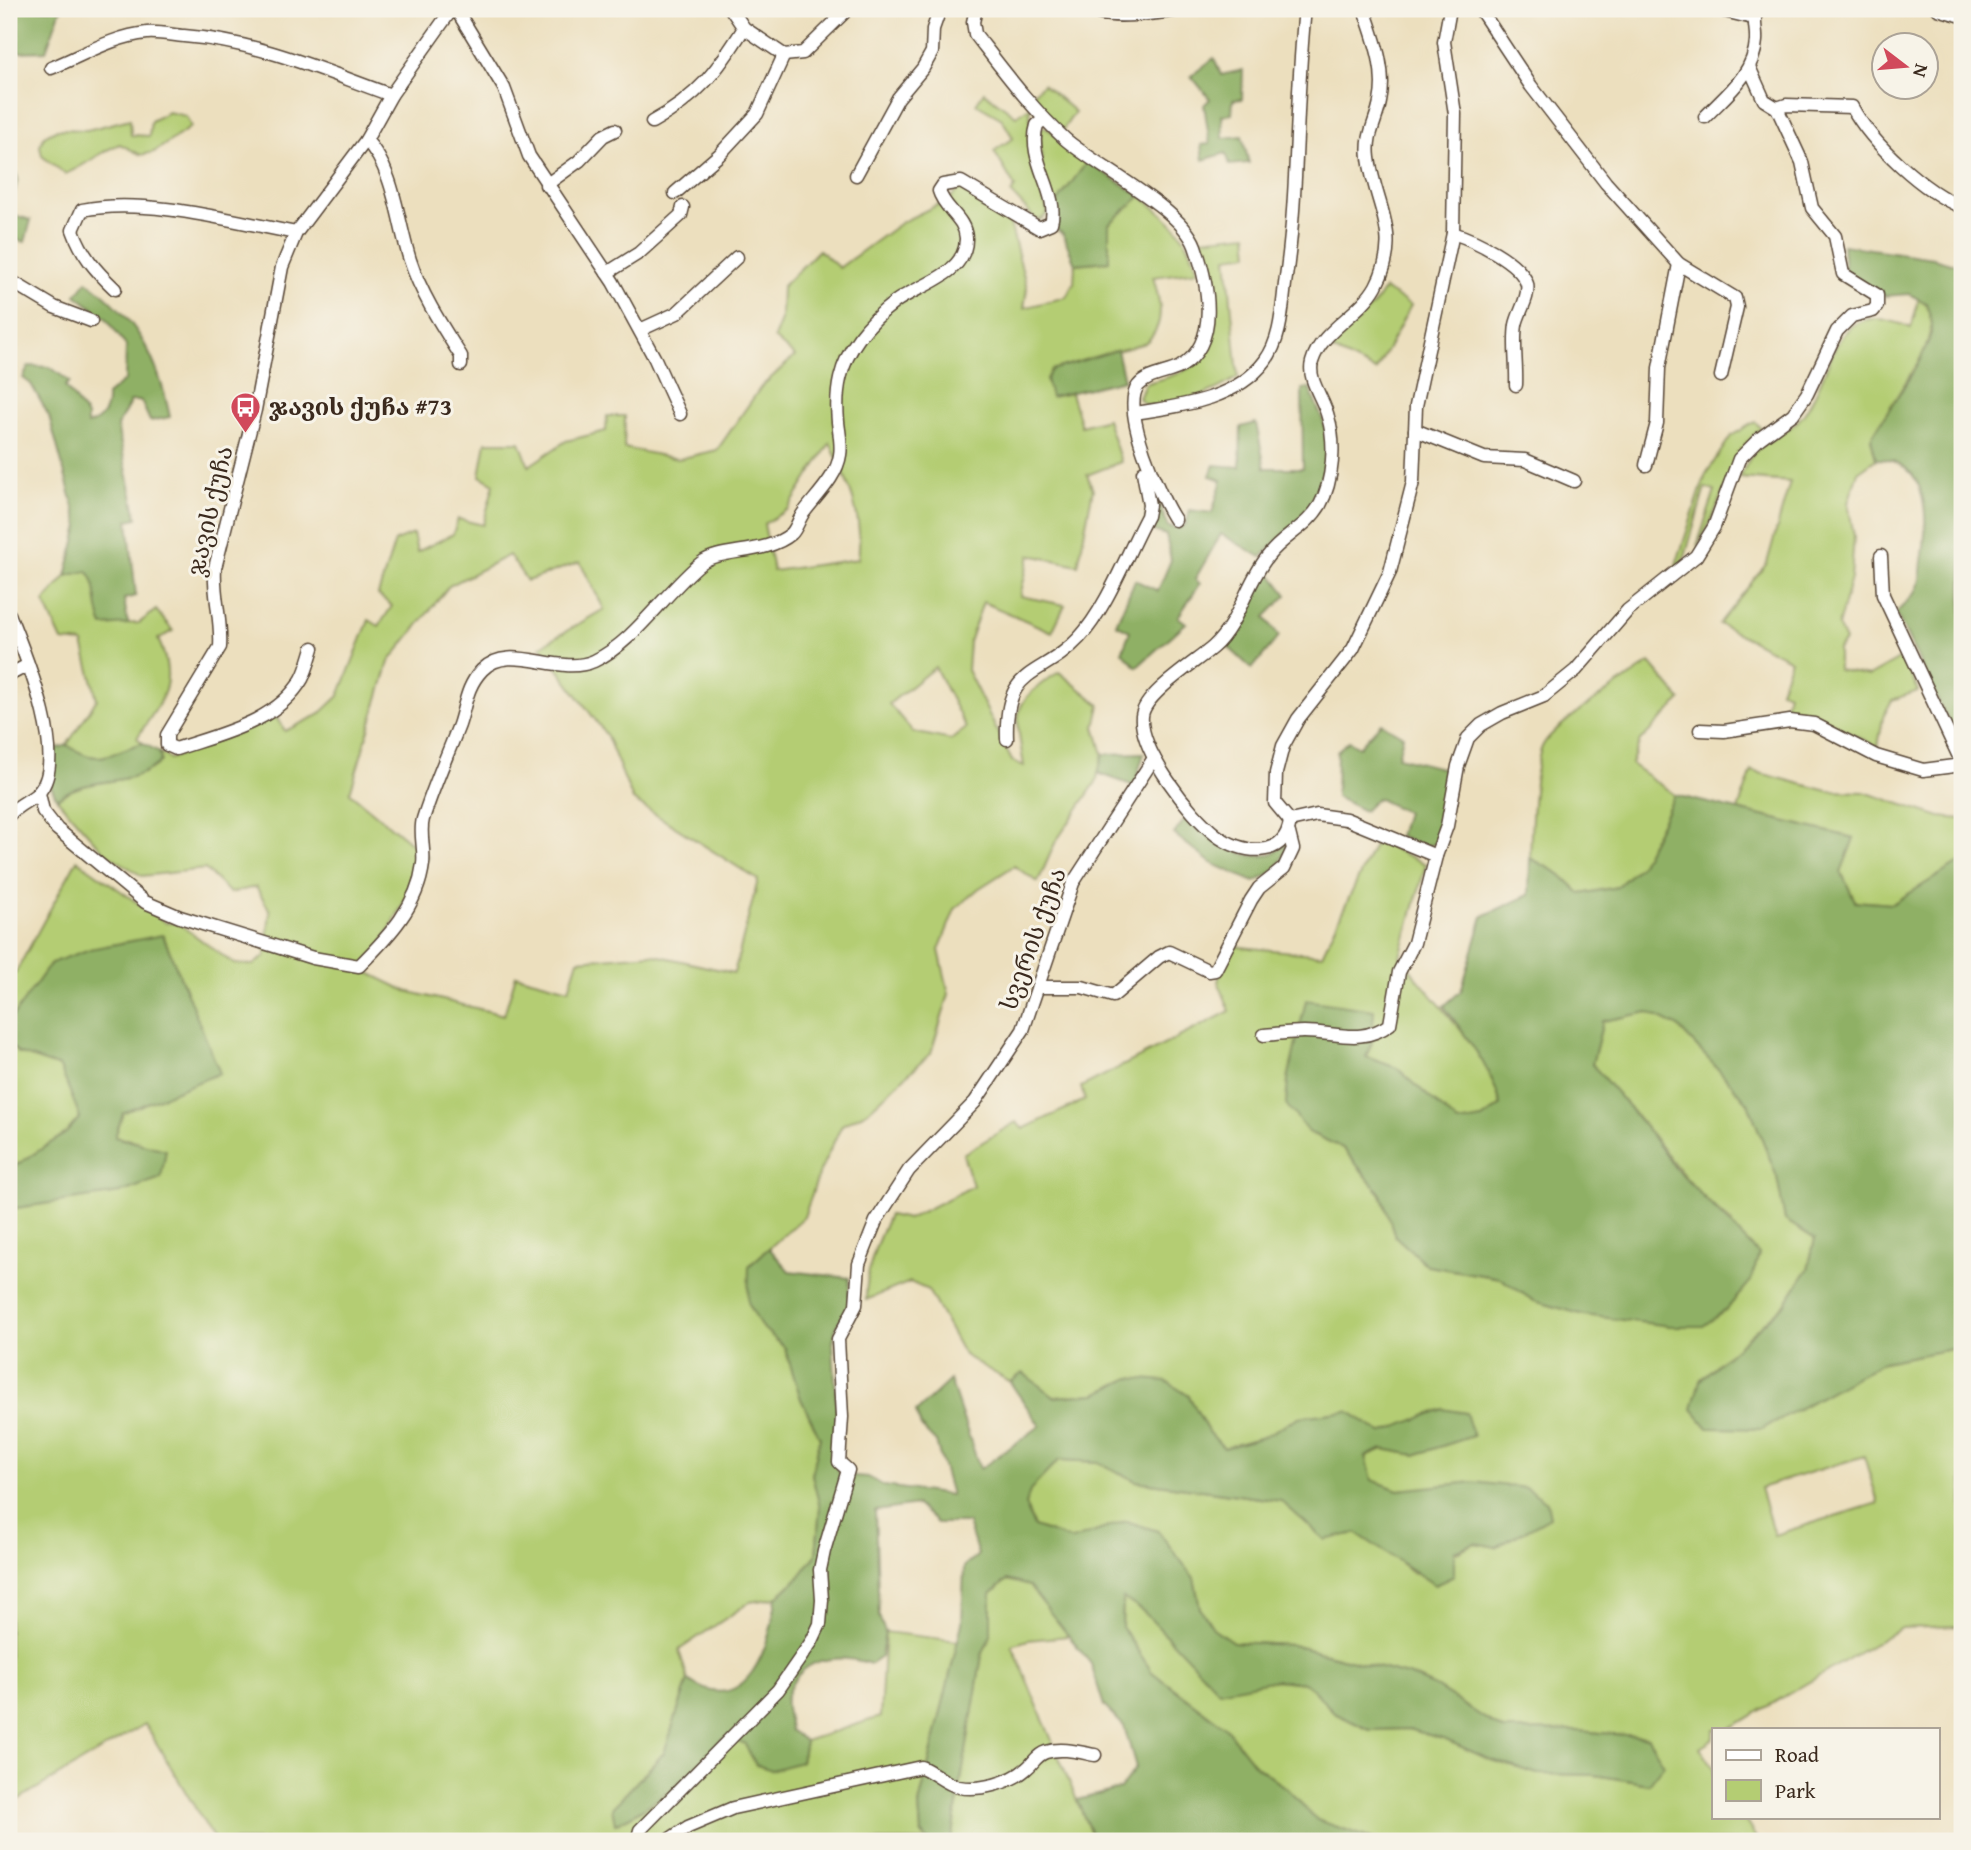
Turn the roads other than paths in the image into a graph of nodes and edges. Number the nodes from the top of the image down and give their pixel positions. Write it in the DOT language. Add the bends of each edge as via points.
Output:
graph roads {
  1 [pos="454,9"];
  2 [pos="848,9"];
  3 [pos="940,9"];
  4 [pos="976,9"];
  5 [pos="1090,9"];
  6 [pos="1185,9"];
  7 [pos="1305,9"];
  8 [pos="1364,9"];
  9 [pos="1450,9"];
  10 [pos="1480,9"];
  11 [pos="1716,9"];
  12 [pos="1938,9"];
  13 [pos="736,11"];
  14 [pos="1755,13"];
  15 [pos="1962,16"];
  16 [pos="744,28"];
  17 [pos="784,55"];
  18 [pos="51,68"];
  19 [pos="1750,69"];
  20 [pos="391,95"];
  21 [pos="1777,108"];
  22 [pos="1705,117"];
  23 [pos="1044,119"];
  24 [pos="652,122"];
  25 [pos="615,130"];
  26 [pos="366,139"];
  27 [pos="856,175"];
  28 [pos="546,185"];
  29 [pos="675,193"];
  30 [pos="683,207"];
  31 [pos="1962,207"];
  32 [pos="296,233"];
  33 [pos="1453,233"];
  34 [pos="737,257"];
  35 [pos="1679,264"];
  36 [pos="607,273"];
  37 [pos="9,280"];
  38 [pos="115,289"];
  39 [pos="90,321"];
  40 [pos="640,330"];
  41 [pos="461,365"];
  42 [pos="1721,376"];
  43 [pos="1516,385"];
  44 [pos="1135,413"];
  45 [pos="680,414"];
  46 [pos="1415,430"];
  47 [pos="1144,458"];
  48 [pos="1646,465"];
  49 [pos="1574,481"];
  50 [pos="1175,520"];
  51 [pos="1881,556"];
  52 [pos="9,614"];
  53 [pos="313,648"];
  54 [pos="28,665"];
  55 [pos="9,675"];
  56 [pos="1700,730"];
  57 [pos="1006,738"];
  58 [pos="1154,758"];
  59 [pos="1962,764"];
  60 [pos="38,793"];
  61 [pos="9,815"];
  62 [pos="1289,827"];
  63 [pos="1436,856"];
  64 [pos="1039,987"];
  65 [pos="1265,1035"];
  66 [pos="1094,1755"];
  67 [pos="637,1841"];
  68 [pos="667,1841"];
  1 -- 20 [label="street, ჯავის ქუჩა"];
  1 -- 28 [label="street" via="504,88 529,156"];
  2 -- 17 [label="street" via="803,53"];
  3 -- 27 [label="street" via="932,52 898,98"];
  4 -- 23 [label="street" via="975,34"];
  5 -- 6 [label="street" via="1098,14 1126,15"];
  7 -- 44 [label="street" via="1293,233 1276,340 1265,362 1217,394 1195,404"];
  8 -- 58 [label="street" via="1382,74 1380,102 1369,129 1369,158 1389,240 1377,285 1363,305 1321,343 1311,363 1329,417 1329,481 1305,525 1279,544 1259,568 1216,645 1148,701 1142,715"];
  9 -- 33 [label="street" via="1444,42 1455,114"];
  10 -- 35 [label="street" via="1539,97 1606,183"];
  11 -- 14 [label="street"];
  12 -- 15 [label="street"];
  13 -- 16 [label="street"];
  14 -- 19 [label="street" via="1757,40"];
  16 -- 17 [label="street"];
  16 -- 24 [label="street" via="719,68 682,106"];
  17 -- 29 [label="street" via="757,114"];
  18 -- 20 [label="street" via="147,33 218,38 258,46"];
  19 -- 21 [label="street" via="1764,100"];
  19 -- 22 [label="street"];
  20 -- 26 [label="street, ჯავის ქუჩა"];
  21 -- 31 [label="street" via="1852,107 1919,181"];
  21 -- 63 [label="street" via="1802,162 1812,208 1835,236 1843,274 1877,295 1879,302 1873,311 1852,316 1837,331 1793,414 1739,459 1714,527 1684,569 1628,610 1576,670 1544,696 1502,713 1468,738"];
  23 -- 44 [label="street" via="1091,161 1174,218 1193,242 1200,261 1208,326 1203,344 1180,367 1146,379 1136,388"];
  23 -- 60 [label="street" via="1037,125 1033,146 1052,207 1051,223 1039,228 961,182 943,185 941,199 962,223 964,251 956,265 894,303 859,338 839,376 835,398 841,453 836,470 799,517 792,534 763,548 703,560 621,644 594,661 566,667 524,658 498,659 484,668 466,691 461,720 422,823 418,889 390,936 359,965 313,958 145,902 57,829 43,811"];
  25 -- 28 [label="street"];
  26 -- 32 [label="street, ჯავის ქუჩა"];
  26 -- 41 [label="street" via="387,178 412,266 461,356"];
  28 -- 36 [label="street"];
  30 -- 36 [label="street" via="681,215 639,253"];
  32 -- 38 [label="street" via="159,210 106,206 82,211 73,230 79,247"];
  32 -- 53 [label="street, ჯავის ქუჩა" via="282,267 255,410 215,568 213,594 220,647 167,735 167,745 176,749 249,724 281,703 302,679"];
  33 -- 43 [label="street" via="1481,242 1527,284 1515,329"];
  33 -- 46 [label="street" via="1416,406"];
  34 -- 40 [label="street" via="677,313"];
  35 -- 42 [label="street" via="1735,298 1737,307"];
  35 -- 48 [label="street" via="1659,368 1657,423"];
  36 -- 40 [label="street"];
  37 -- 39 [label="street" via="54,307"];
  40 -- 45 [label="street"];
  44 -- 47 [label="street"];
  46 -- 49 [label="street" via="1484,458 1525,460"];
  46 -- 62 [label="street" via="1413,482 1390,572 1353,649 1298,719 1283,746 1275,803"];
  47 -- 50 [label="street" via="1160,498"];
  47 -- 57 [label="street" via="1147,516 1079,638 1023,678 1011,695"];
  51 -- 59 [label="street" via="1883,595"];
  52 -- 54 [label="street"];
  54 -- 55 [label="street"];
  54 -- 60 [label="street" via="45,715 48,750 45,780"];
  56 -- 59 [label="street" via="1790,721 1814,724 1875,756 1923,770"];
  58 -- 62 [label="street" via="1198,817 1230,843 1268,851"];
  58 -- 64 [label="street, სვერის ქუჩა" via="1073,883"];
  60 -- 61 [label="street"];
  62 -- 63 [label="street" via="1317,815 1346,819"];
  62 -- 64 [label="street" via="1293,849 1284,868 1259,888 1214,970 1169,952 1113,996 1082,987"];
  63 -- 65 [label="street" via="1414,943 1399,972 1390,1024 1377,1034 1304,1031"];
  64 -- 67 [label="street, სვერის ქუჩა" via="1023,1030 975,1102 909,1170 876,1221 859,1264 856,1305 838,1339 839,1462 848,1470 824,1551 820,1624 812,1641 778,1690 640,1830"];
  66 -- 68 [label="street" via="1065,1749 1047,1751 1012,1778 969,1788 956,1787 921,1767 733,1808"];
}
